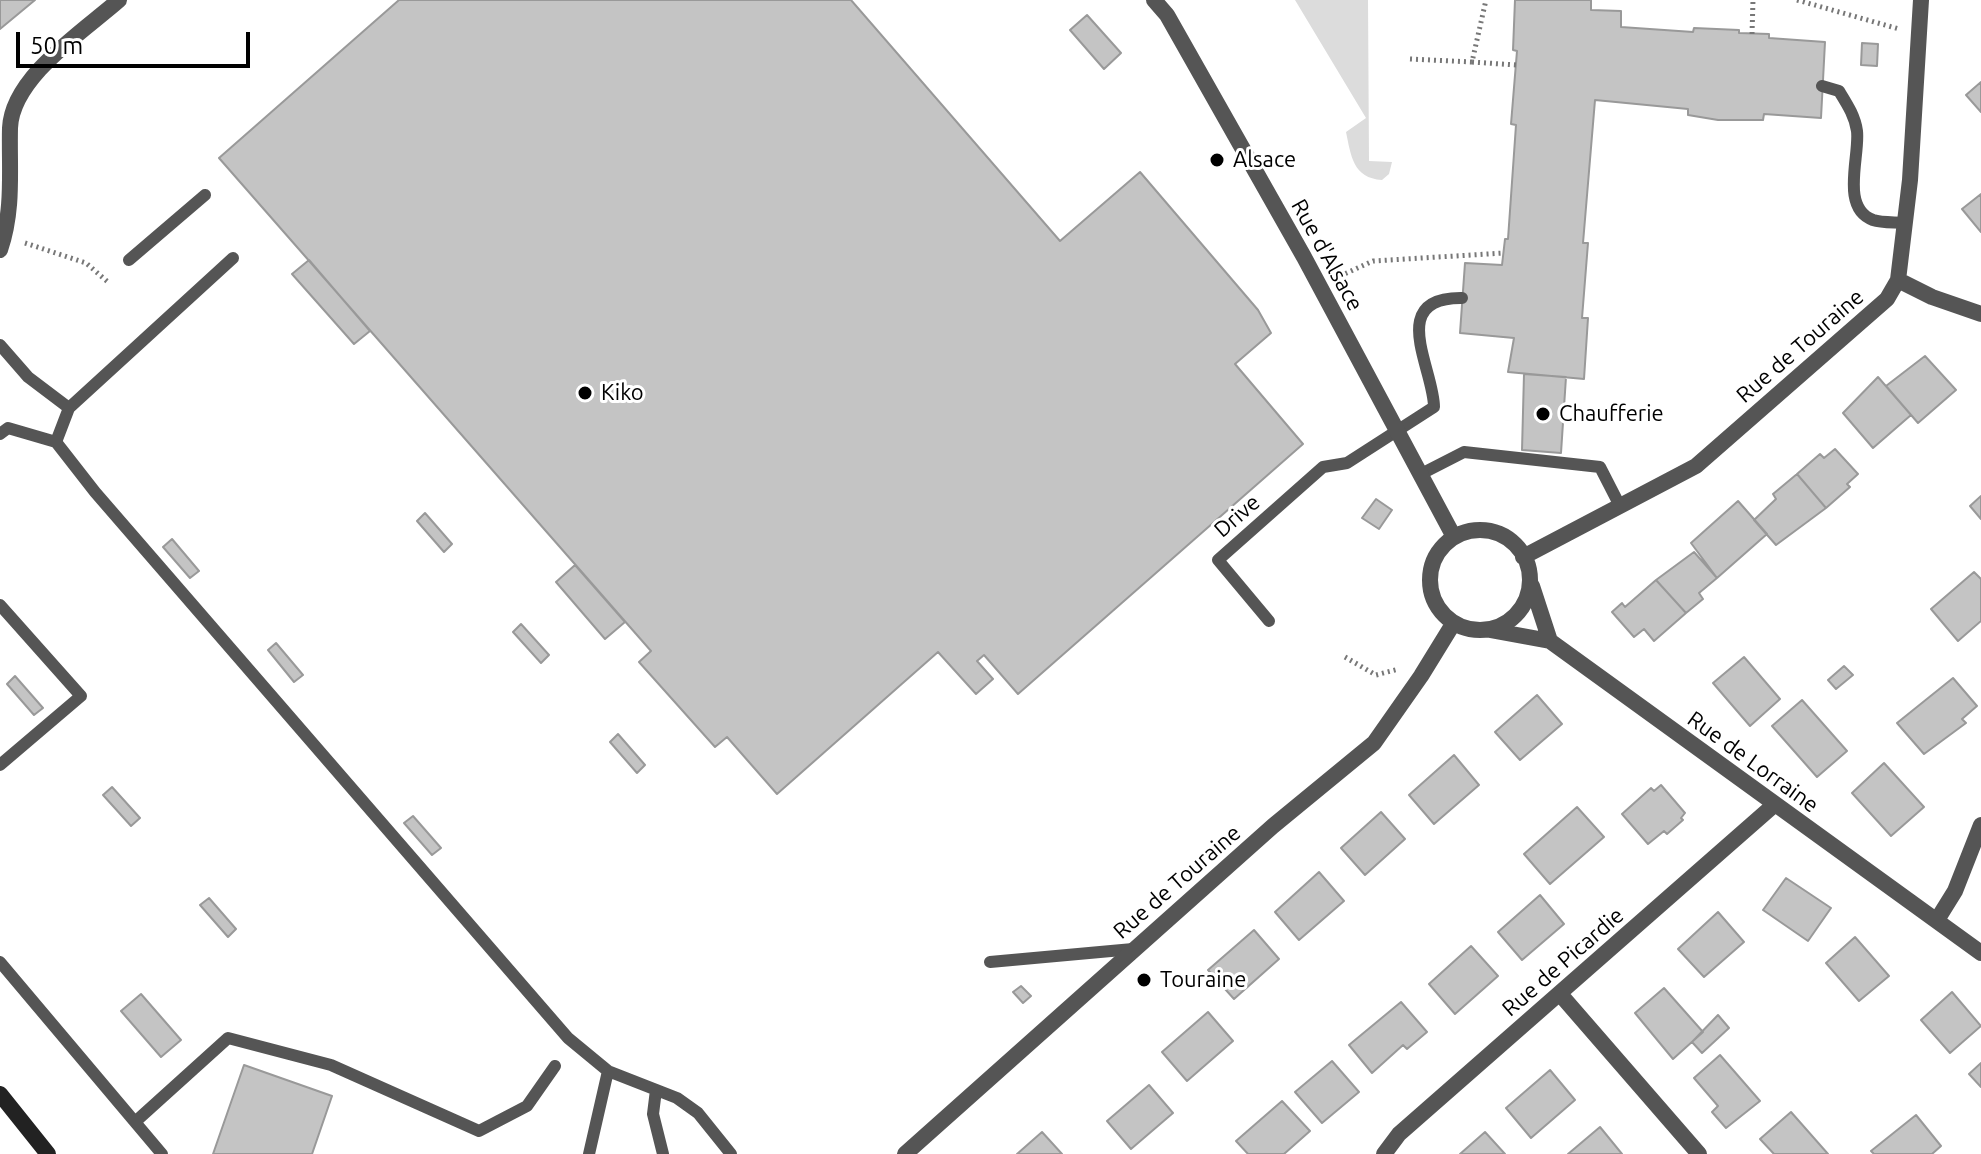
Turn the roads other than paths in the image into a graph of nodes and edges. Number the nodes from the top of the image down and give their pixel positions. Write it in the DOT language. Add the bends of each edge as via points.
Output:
graph roads {
  1 [pos="119,0"];
  2 [pos="1154,0"];
  3 [pos="1921,0"];
  4 [pos="1822,86"];
  5 [pos="205,195"];
  6 [pos="1905,223"];
  7 [pos="2,243"];
  8 [pos="233,258"];
  9 [pos="129,260"];
  10 [pos="1898,280"];
  11 [pos="1462,298"];
  12 [pos="1981,314"];
  13 [pos="0,345"];
  14 [pos="69,408"];
  15 [pos="1398,431"];
  16 [pos="0,434"];
  17 [pos="56,442"];
  18 [pos="1421,474"];
  19 [pos="1620,506"];
  20 [pos="1454,537"];
  21 [pos="1523,557"];
  22 [pos="1530,581"];
  23 [pos="0,605"];
  24 [pos="1269,621"];
  25 [pos="1453,624"];
  26 [pos="1490,630"];
  27 [pos="1550,641"];
  28 [pos="0,765"];
  29 [pos="1774,805"];
  30 [pos="1981,825"];
  31 [pos="1937,920"];
  32 [pos="1133,949"];
  33 [pos="1981,953"];
  34 [pos="0,962"];
  35 [pos="990,962"];
  36 [pos="1560,994"];
  37 [pos="555,1066"];
  38 [pos="608,1071"];
  39 [pos="656,1090"];
  40 [pos="0,1094"];
  41 [pos="135,1122"];
  42 [pos="48,1154"];
  43 [pos="162,1154"];
  44 [pos="589,1154"];
  45 [pos="663,1154"];
  46 [pos="731,1154"];
  47 [pos="905,1154"];
  48 [pos="1384,1154"];
  49 [pos="1699,1154"];
  1 -- 7 [label="street" via="31,76 17,104 10,124 12,184"];
  2 -- 15 [label="street, Rue d'Alsace"];
  3 -- 6 [label="street"];
  4 -- 6 [label="lane" via="1839,91 1854,116 1858,208 1872,220"];
  5 -- 9 [label="lane"];
  6 -- 10 [label="street"];
  8 -- 14 [label="lane"];
  10 -- 12 [label="street"];
  10 -- 19 [label="street, Rue de Touraine" via="1877,308 1696,466"];
  11 -- 15 [label="lane" via="1445,298 1418,323 1418,345 1434,407"];
  13 -- 14 [label="lane" via="28,377"];
  14 -- 17 [label="lane"];
  15 -- 18 [label="street, Rue d'Alsace"];
  15 -- 24 [label="lane, Drive" via="1347,463 1323,467 1218,560"];
  16 -- 17 [label="lane" via="8,428"];
  17 -- 38 [label="lane" via="489,948 568,1038"];
  18 -- 19 [label="lane" via="1464,452 1600,467"];
  18 -- 20 [label="street, Rue d'Alsace"];
  19 -- 21 [label="street, Rue de Touraine"];
  20 -- 21 [label="street" via="1492,531 1507,538"];
  20 -- 25 [label="street" via="1436,555 1429,586"];
  21 -- 22 [label="street"];
  22 -- 26 [label="street" via="1519,613"];
  22 -- 27 [label="street"];
  23 -- 28 [label="lane" via="81,696"];
  25 -- 26 [label="street"];
  25 -- 32 [label="street, Rue de Touraine" via="1374,743"];
  26 -- 27 [label="street, Rue de Lorraine"];
  27 -- 29 [label="street, Rue de Lorraine"];
  29 -- 31 [label="street, Rue de Lorraine"];
  29 -- 36 [label="street, Rue de Picardie"];
  30 -- 31 [label="street" via="1955,891"];
  31 -- 33 [label="street, Rue de Lorraine"];
  32 -- 35 [label="lane"];
  32 -- 47 [label="street, Rue de Touraine"];
  34 -- 41 [label="lane"];
  36 -- 48 [label="street, Rue de Picardie" via="1399,1134"];
  36 -- 49 [label="street"];
  37 -- 41 [label="lane" via="527,1106 479,1131 331,1065 228,1038"];
  38 -- 39 [label="lane"];
  38 -- 44 [label="lane"];
  39 -- 45 [label="lane" via="653,1114"];
  39 -- 46 [label="lane" via="698,1113"];
  40 -- 42 [label="main road"];
  41 -- 43 [label="lane"];
}
